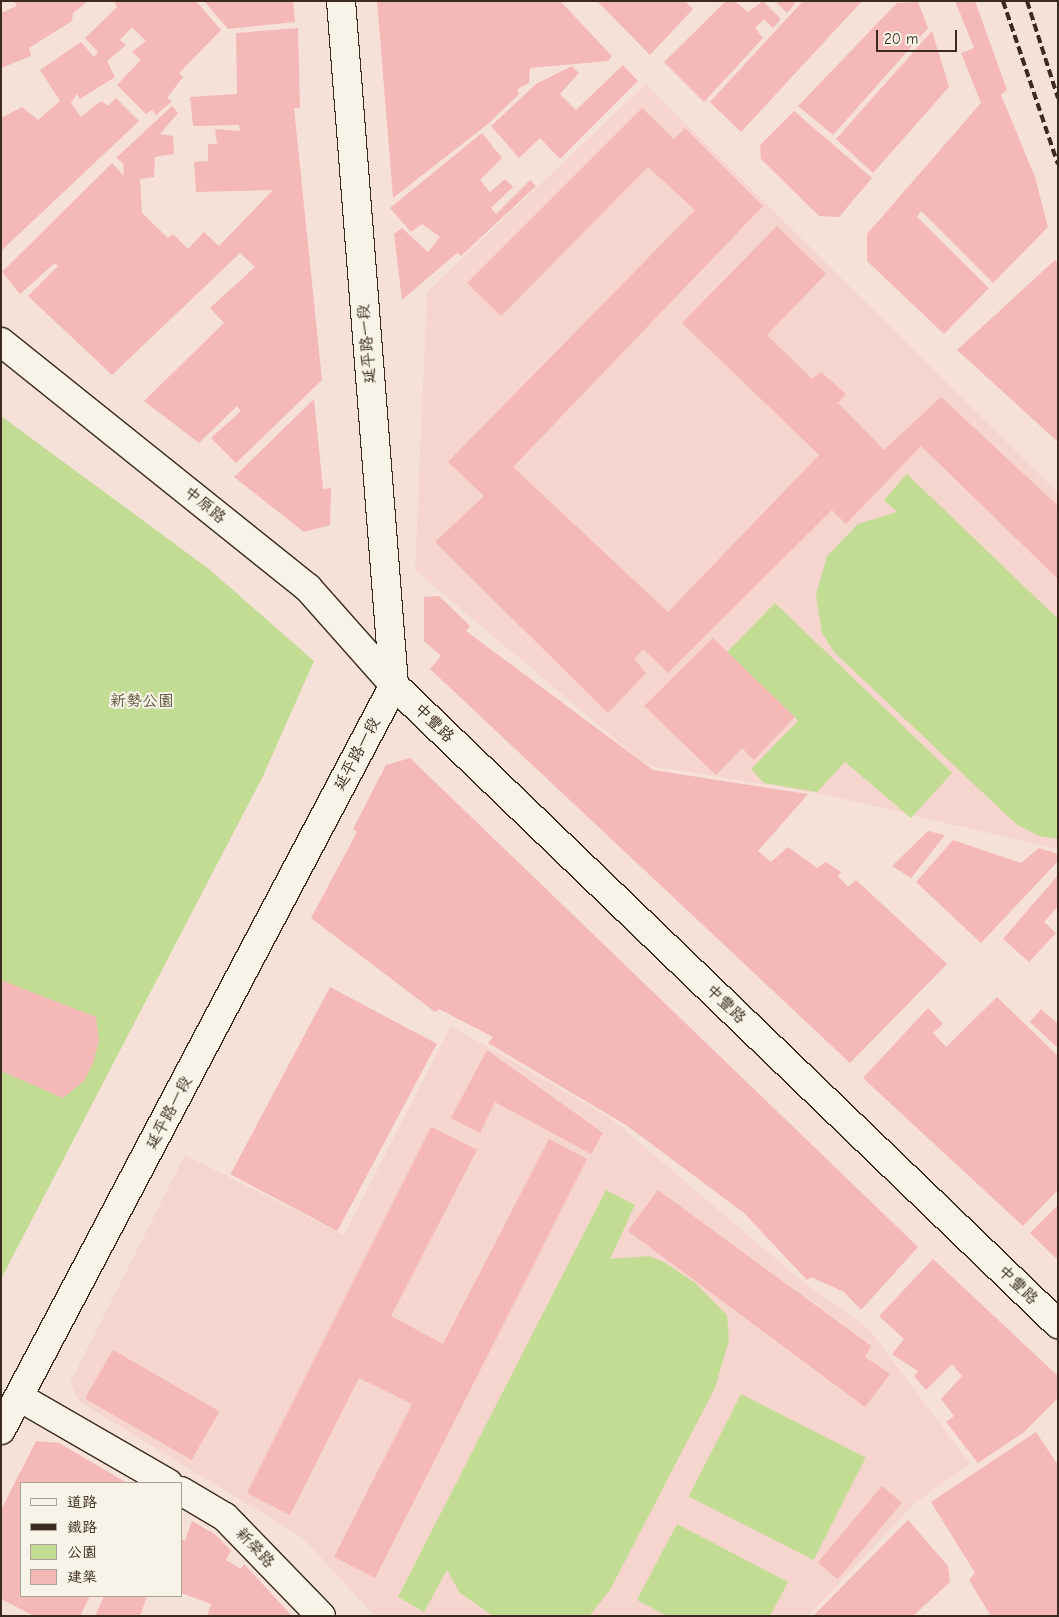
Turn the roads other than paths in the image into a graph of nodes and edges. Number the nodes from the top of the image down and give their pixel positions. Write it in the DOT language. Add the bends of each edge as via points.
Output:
graph roads {
  1 [pos="341,1"];
  2 [pos="1,342"];
  3 [pos="394,685"];
  4 [pos="1058,1324"];
  5 [pos="19,1397"];
  6 [pos="1,1430"];
  7 [pos="166,1482"];
  8 [pos="182,1492"];
  9 [pos="321,1616"];
  1 -- 3 [label="main road, 延平路一段"];
  2 -- 3 [label="main road, 中原路" via="308,588"];
  3 -- 4 [label="main road, 中豐路"];
  3 -- 5 [label="main road, 延平路一段"];
  5 -- 6 [label="main road, 延平路一段"];
  5 -- 7 [label="main road"];
  8 -- 9 [label="main road, 新榮路" via="225,1517"];
}
